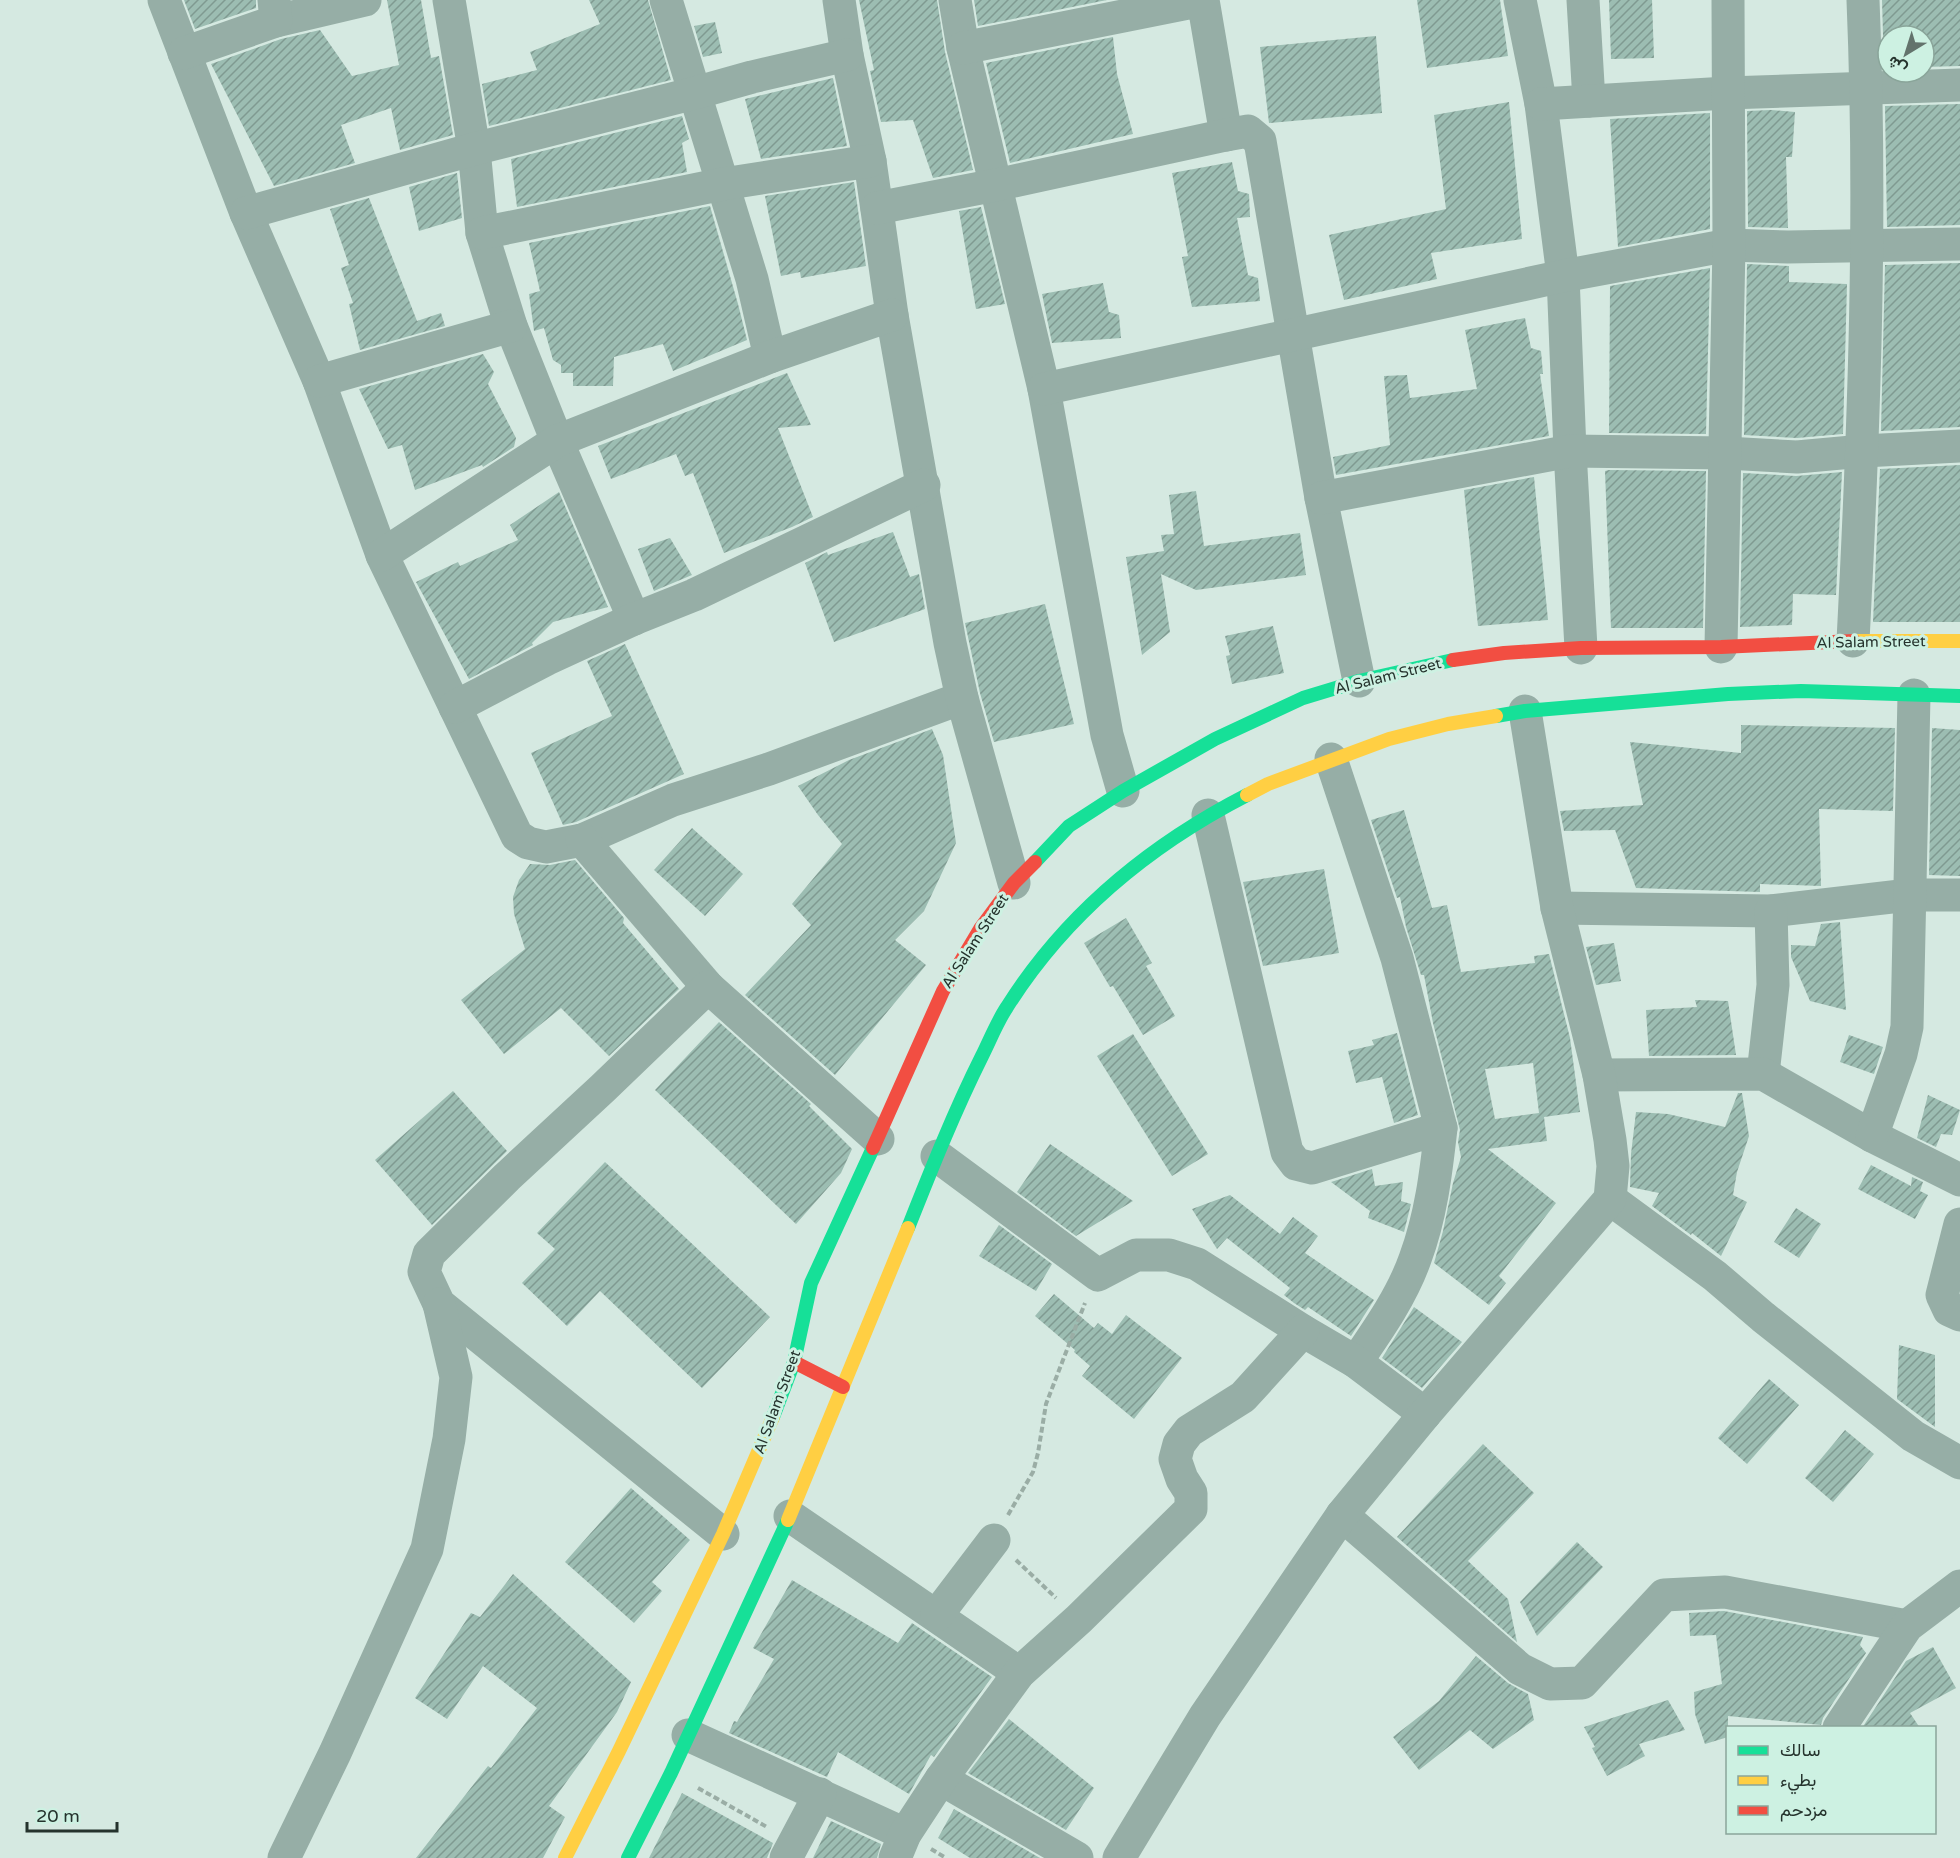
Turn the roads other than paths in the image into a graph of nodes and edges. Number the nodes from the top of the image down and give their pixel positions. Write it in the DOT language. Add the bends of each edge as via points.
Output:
graph roads {
  1 [pos="164,0"];
  2 [pos="365,0"];
  3 [pos="449,0"];
  4 [pos="666,0"];
  5 [pos="839,0"];
  6 [pos="955,0"];
  7 [pos="1520,0"];
  8 [pos="1583,0"];
  9 [pos="1728,0"];
  10 [pos="1863,0"];
  11 [pos="275,11"];
  12 [pos="963,48"];
  13 [pos="183,53"];
  14 [pos="847,55"];
  15 [pos="1960,85"];
  16 [pos="1866,89"];
  17 [pos="695,93"];
  18 [pos="1727,93"];
  19 [pos="1588,101"];
  20 [pos="1541,104"];
  21 [pos="1226,135"];
  22 [pos="474,148"];
  23 [pos="870,161"];
  24 [pos="723,184"];
  25 [pos="996,185"];
  26 [pos="877,208"];
  27 [pos="246,213"];
  28 [pos="482,233"];
  29 [pos="1960,244"];
  30 [pos="1729,245"];
  31 [pos="1868,246"];
  32 [pos="1563,276"];
  33 [pos="892,315"];
  34 [pos="511,326"];
  35 [pos="1294,334"];
  36 [pos="770,357"];
  37 [pos="319,381"];
  38 [pos="1044,389"];
  39 [pos="557,441"];
  40 [pos="1960,446"];
  41 [pos="1863,450"];
  42 [pos="1570,451"];
  43 [pos="1726,453"];
  44 [pos="924,485"];
  45 [pos="1322,498"];
  46 [pos="382,555"];
  47 [pos="634,619"];
  48 [pos="1853,641"];
  49 [pos="1960,641"];
  50 [pos="1721,647"];
  51 [pos="1581,648"];
  52 [pos="1359,681"];
  53 [pos="1914,695"];
  54 [pos="1960,696"];
  55 [pos="962,698"];
  56 [pos="455,707"];
  57 [pos="1525,711"];
  58 [pos="1331,759"];
  59 [pos="1123,791"];
  60 [pos="1208,815"];
  61 [pos="582,840"];
  62 [pos="1014,883"];
  63 [pos="1909,895"];
  64 [pos="1960,895"];
  65 [pos="1557,908"];
  66 [pos="1771,911"];
  67 [pos="708,987"];
  68 [pos="1763,1074"];
  69 [pos="1599,1076"];
  70 [pos="1441,1128"];
  71 [pos="1872,1136"];
  72 [pos="878,1139"];
  73 [pos="937,1156"];
  74 [pos="1960,1180"];
  75 [pos="1610,1199"];
  76 [pos="1960,1224"];
  77 [pos="439,1304"];
  78 [pos="1960,1316"];
  79 [pos="1303,1331"];
  80 [pos="794,1362"];
  81 [pos="1356,1362"];
  82 [pos="843,1388"];
  83 [pos="1425,1413"];
  84 [pos="1960,1463"];
  85 [pos="1342,1515"];
  86 [pos="790,1516"];
  87 [pos="723,1534"];
  88 [pos="994,1540"];
  89 [pos="1960,1586"];
  90 [pos="937,1615"];
  91 [pos="1907,1626"];
  92 [pos="1019,1673"];
  93 [pos="1840,1726"];
  94 [pos="688,1735"];
  95 [pos="941,1779"];
  96 [pos="820,1794"];
  97 [pos="900,1846"];
  98 [pos="790,1850"];
  99 [pos="284,1858"];
  100 [pos="565,1858"];
  101 [pos="628,1858"];
  102 [pos="1077,1858"];
  103 [pos="1119,1858"];
  1 -- 13 [label="street"];
  2 -- 11 [label="street"];
  3 -- 22 [label="street"];
  4 -- 17 [label="street"];
  5 -- 14 [label="street"];
  6 -- 12 [label="street"];
  7 -- 20 [label="street"];
  8 -- 19 [label="street"];
  9 -- 18 [label="street"];
  10 -- 16 [label="street"];
  11 -- 13 [label="street"];
  12 -- 21 [label="street" via="1203,0"];
  12 -- 25 [label="street"];
  13 -- 27 [label="street"];
  14 -- 17 [label="street"];
  14 -- 23 [label="street"];
  15 -- 16 [label="street"];
  16 -- 18 [label="street"];
  16 -- 31 [label="street"];
  17 -- 22 [label="street"];
  17 -- 24 [label="street"];
  18 -- 19 [label="street"];
  18 -- 30 [label="street"];
  19 -- 20 [label="street"];
  20 -- 32 [label="street"];
  21 -- 25 [label="street"];
  21 -- 35 [label="street" via="1248,131 1260,141"];
  22 -- 27 [label="street"];
  22 -- 28 [label="street"];
  23 -- 24 [label="street"];
  23 -- 26 [label="street"];
  24 -- 28 [label="street"];
  24 -- 36 [label="street" via="752,279"];
  25 -- 26 [label="street"];
  25 -- 38 [label="street"];
  26 -- 33 [label="street"];
  27 -- 37 [label="street"];
  28 -- 34 [label="street"];
  29 -- 31 [label="street"];
  30 -- 31 [label="street"];
  30 -- 32 [label="street"];
  30 -- 43 [label="street"];
  31 -- 41 [label="street"];
  32 -- 35 [label="street"];
  32 -- 42 [label="street"];
  33 -- 36 [label="street"];
  33 -- 44 [label="street"];
  34 -- 37 [label="street"];
  34 -- 39 [label="street"];
  35 -- 38 [label="street"];
  35 -- 45 [label="street"];
  36 -- 39 [label="street"];
  37 -- 46 [label="street"];
  38 -- 59 [label="street" via="1107,735"];
  39 -- 46 [label="street"];
  39 -- 47 [label="street"];
  40 -- 41 [label="street"];
  41 -- 43 [label="street" via="1797,457"];
  41 -- 48 [label="street"];
  42 -- 43 [label="street"];
  42 -- 45 [label="street"];
  42 -- 51 [label="street"];
  43 -- 50 [label="street"];
  44 -- 47 [label="street" via="694,595"];
  44 -- 55 [label="street"];
  45 -- 52 [label="street"];
  46 -- 56 [label="street"];
  47 -- 56 [label="street"];
  48 -- 49 [label="street, Al Salam Street"];
  48 -- 50 [label="street, Al Salam Street"];
  50 -- 51 [label="street, Al Salam Street"];
  51 -- 52 [label="street, Al Salam Street" via="1439,662"];
  52 -- 59 [label="street, Al Salam Street" via="1303,698 1215,739"];
  53 -- 54 [label="street"];
  53 -- 57 [label="street" via="1738,693"];
  53 -- 63 [label="street"];
  55 -- 61 [label="street" via="673,800"];
  55 -- 62 [label="street"];
  56 -- 61 [label="street" via="518,836 546,847"];
  57 -- 58 [label="street" via="1428,729"];
  57 -- 65 [label="street"];
  58 -- 60 [label="street" via="1268,784"];
  58 -- 70 [label="street" via="1397,958"];
  59 -- 62 [label="street, Al Salam Street" via="1069,826"];
  60 -- 70 [label="street" via="1287,1152 1296,1164 1312,1168"];
  60 -- 73 [label="street" via="1151,853 1099,896 1051,945 1006,1008"];
  61 -- 67 [label="street"];
  62 -- 72 [label="street, Al Salam Street" via="980,928 943,991"];
  63 -- 64 [label="street"];
  63 -- 66 [label="street"];
  63 -- 71 [label="street" via="1907,1027"];
  65 -- 66 [label="street"];
  65 -- 69 [label="street"];
  66 -- 68 [label="street" via="1773,986"];
  67 -- 72 [label="street"];
  67 -- 77 [label="street" via="429,1254 424,1272"];
  68 -- 69 [label="street"];
  68 -- 71 [label="street"];
  69 -- 75 [label="street" via="1613,1166"];
  70 -- 81 [label="street" via="1433,1195 1415,1260 1386,1317"];
  71 -- 74 [label="street"];
  72 -- 80 [label="street, Al Salam Street" via="811,1282"];
  73 -- 79 [label="street" via="1098,1275 1136,1255 1170,1255 1197,1264"];
  73 -- 82 [label="street"];
  75 -- 83 [label="street"];
  75 -- 84 [label="street" via="1715,1275 1913,1436"];
  76 -- 78 [label="street" via="1942,1295 1949,1311"];
  77 -- 87 [label="street"];
  77 -- 99 [label="street" via="456,1377 449,1439 427,1549"];
  79 -- 81 [label="street"];
  79 -- 92 [label="street" via="1243,1397 1190,1431 1179,1444 1175,1459 1191,1493 1191,1509"];
  80 -- 82 [label="street"];
  80 -- 87 [label="street, Al Salam Street"];
  81 -- 83 [label="street"];
  82 -- 86 [label="street"];
  83 -- 85 [label="street"];
  85 -- 91 [label="street" via="1520,1669 1550,1684 1581,1683 1664,1594 1725,1592"];
  85 -- 103 [label="street" via="1205,1716"];
  86 -- 90 [label="street"];
  86 -- 94 [label="street"];
  87 -- 100 [label="street, Al Salam Street"];
  88 -- 90 [label="street"];
  89 -- 91 [label="street"];
  90 -- 92 [label="street"];
  91 -- 93 [label="street"];
  92 -- 95 [label="street"];
  94 -- 96 [label="street"];
  94 -- 101 [label="street"];
  95 -- 97 [label="street"];
  95 -- 102 [label="street"];
  96 -- 97 [label="street"];
  96 -- 98 [label="street"];
}
